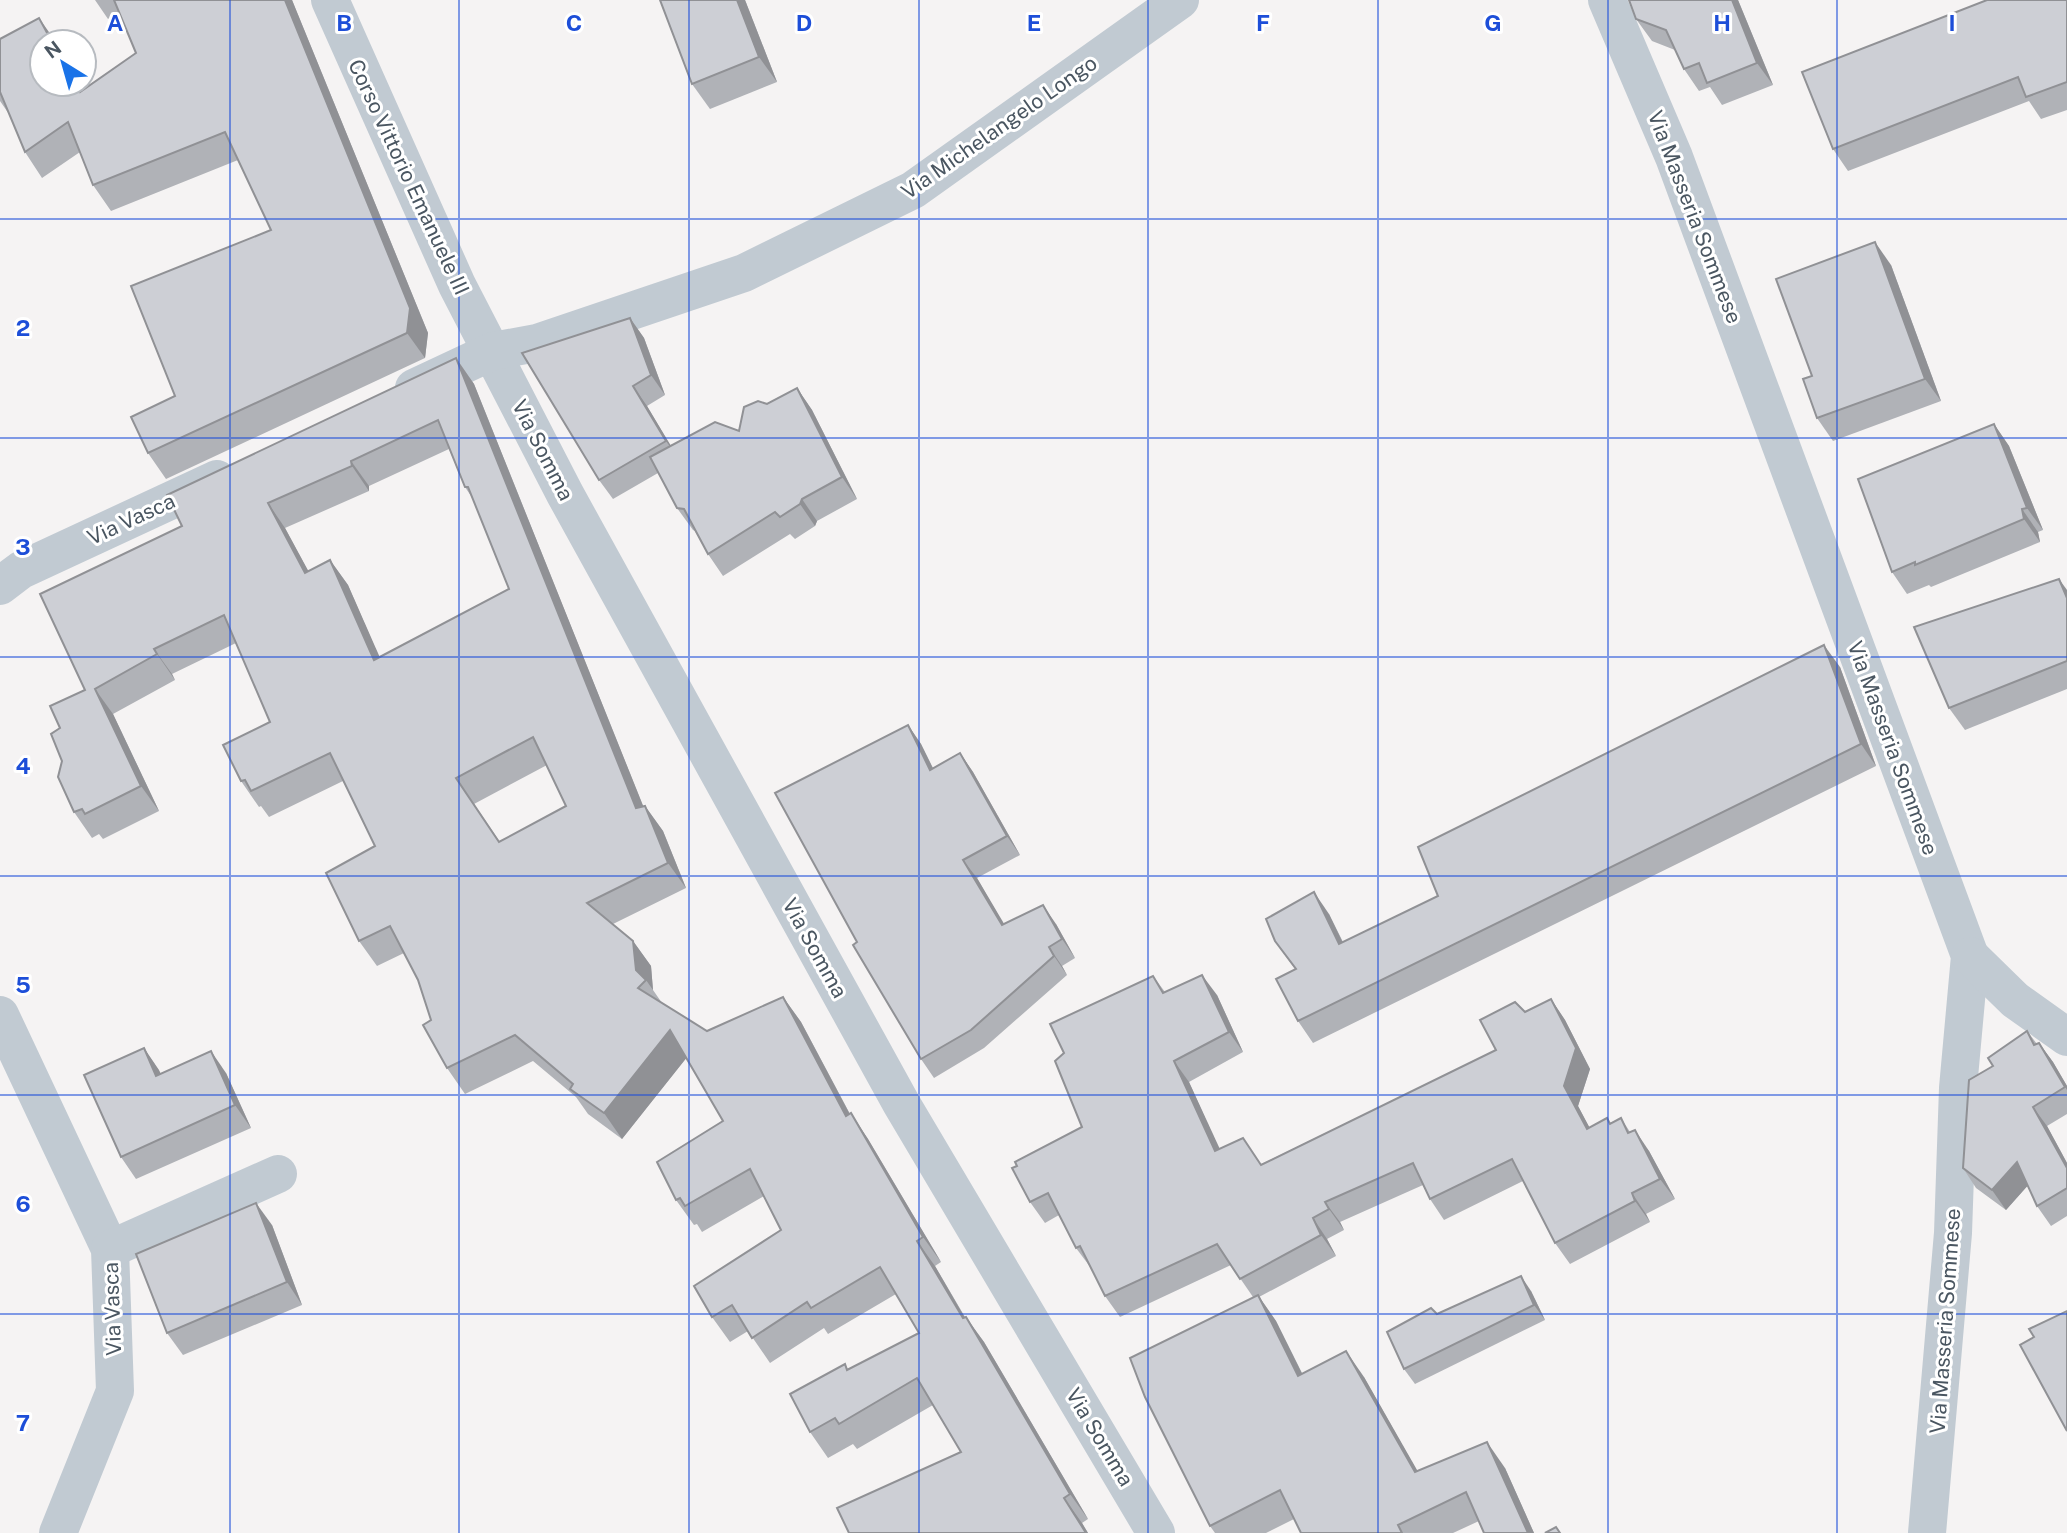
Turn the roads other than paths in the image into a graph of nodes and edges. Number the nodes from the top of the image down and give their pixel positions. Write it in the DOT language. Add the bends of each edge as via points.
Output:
graph roads {
  1 [pos="330,0"];
  2 [pos="1180,0"];
  3 [pos="1607,0"];
  4 [pos="493,351"];
  5 [pos="381,403"];
  6 [pos="244,466"];
  7 [pos="0,586"];
  8 [pos="1970,956"];
  9 [pos="0,1015"];
  10 [pos="2067,1037"];
  11 [pos="278,1174"];
  12 [pos="110,1249"];
  13 [pos="58,1533"];
  14 [pos="1156,1533"];
  15 [pos="1927,1533"];
  1 -- 4 [label="street, Corso Vittorio Emanuele III" via="457,285"];
  2 -- 4 [label="street, Via Michelangelo Longo" via="913,190 744,273 537,343"];
  3 -- 8 [label="street, Via Masseria Sommese" via="1674,158"];
  4 -- 5 [label="street"];
  4 -- 14 [label="street, Via Somma" via="678,704 901,1103"];
  6 -- 7 [label="street, Via Vasca" via="20,570"];
  8 -- 10 [label="street" via="2015,1000"];
  8 -- 15 [label="street, Via Masseria Sommese"];
  9 -- 12 [label="street, Via Vasca"];
  11 -- 12 [label="street"];
  12 -- 13 [label="street, Via Vasca" via="115,1391"];
}
